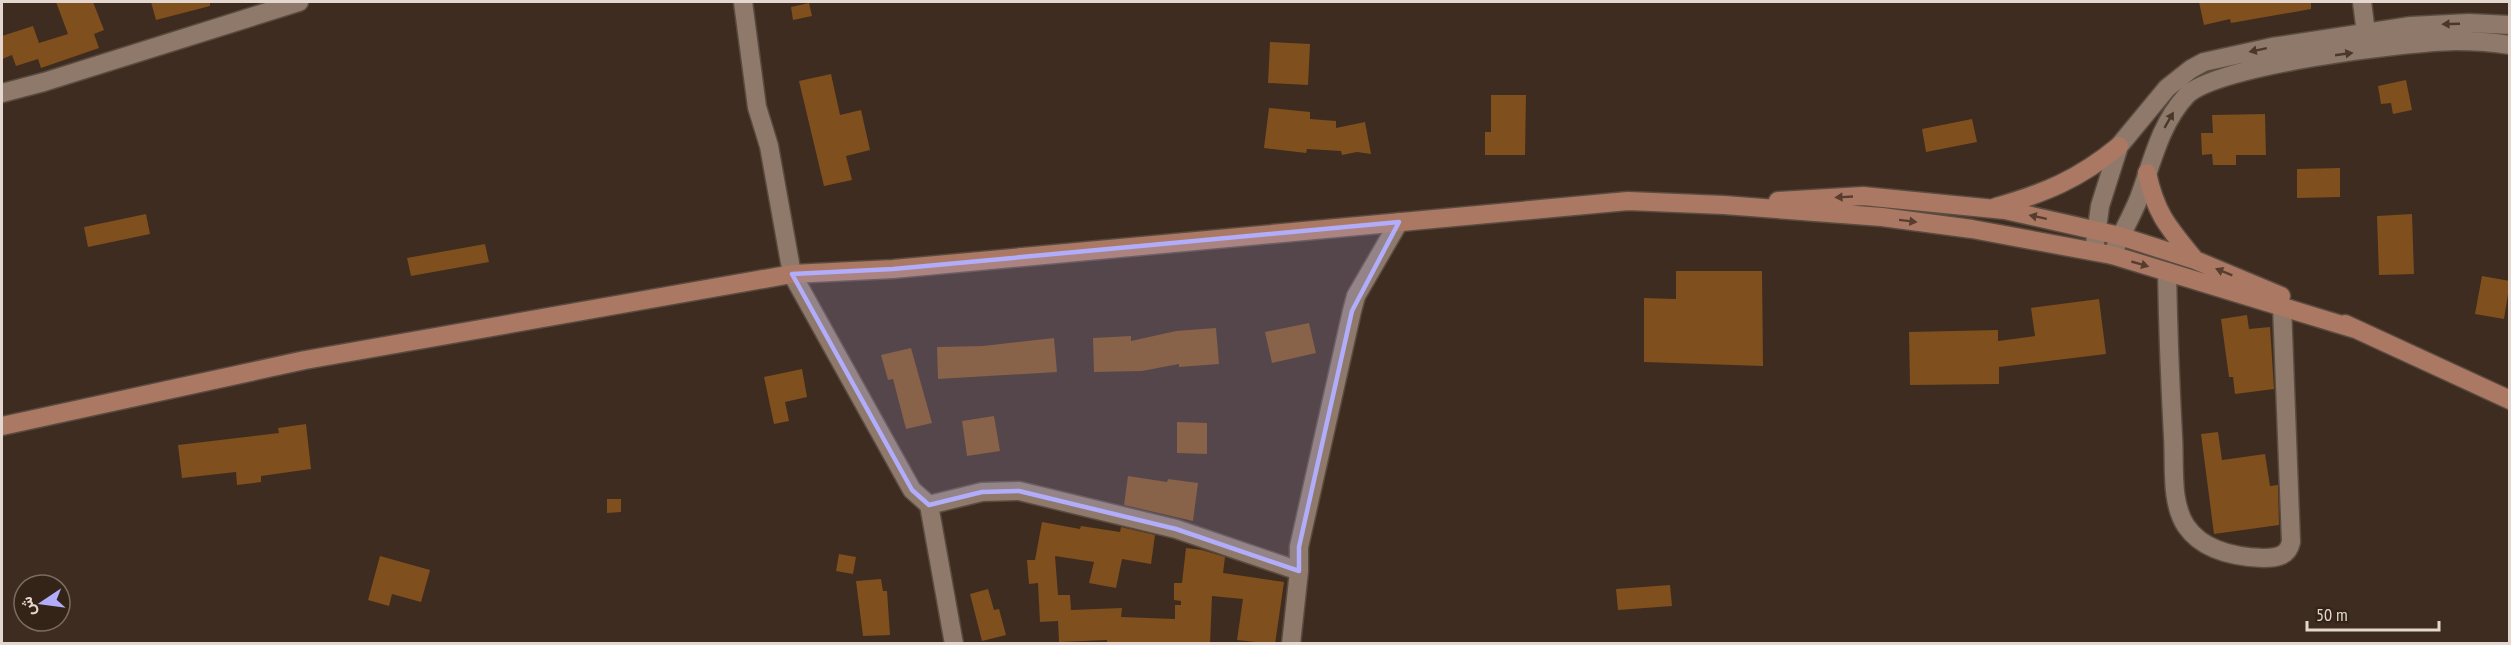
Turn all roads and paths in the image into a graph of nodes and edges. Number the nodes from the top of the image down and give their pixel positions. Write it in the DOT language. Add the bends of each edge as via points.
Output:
graph roads {
  1 [pos="299,2"];
  2 [pos="743,2"];
  3 [pos="2362,2"];
  4 [pos="2510,25"];
  5 [pos="2366,33"];
  6 [pos="2510,45"];
  7 [pos="2,93"];
  8 [pos="2119,146"];
  9 [pos="2147,173"];
  10 [pos="1724,205"];
  11 [pos="1989,209"];
  12 [pos="1399,222"];
  13 [pos="2096,230"];
  14 [pos="2121,236"];
  15 [pos="2103,253"];
  16 [pos="2195,260"];
  17 [pos="2167,272"];
  18 [pos="792,274"];
  19 [pos="2282,306"];
  20 [pos="2355,329"];
  21 [pos="2510,400"];
  22 [pos="2,426"];
  23 [pos="928,505"];
  24 [pos="1299,571"];
  25 [pos="954,644"];
  26 [pos="1290,644"];
  1 -- 7 [label="street"];
  2 -- 18 [label="street" via="757,107 769,146"];
  3 -- 5 [label="street"];
  4 -- 5 [label="street, one-way" via="2441,24"];
  5 -- 8 [label="street, one-way" via="2204,62 2167,87"];
  9 -- 6 [label="street, one-way" via="2165,126 2186,96 2223,76 2410,44 2456,41"];
  8 -- 11 [label="main road" via="2063,184"];
  8 -- 13 [label="street"];
  9 -- 14 [label="street"];
  9 -- 16 [label="main road" via="2154,205"];
  11 -- 10 [label="main road, one-way" via="1863,196"];
  10 -- 12 [label="main road" via="1628,201"];
  10 -- 15 [label="main road, one-way" via="1972,229"];
  13 -- 11 [label="main road, one-way"];
  12 -- 18 [label="main road" via="893,269"];
  12 -- 24 [label="street" via="1356,297 1299,546"];
  13 -- 14 [label="main road"];
  13 -- 15 [label="street"];
  14 -- 15 [label="street"];
  14 -- 16 [label="main road"];
  15 -- 17 [label="main road, one-way"];
  20 -- 16 [label="main road, one-way"];
  17 -- 19 [label="main road"];
  17 -- 19 [label="street" via="2176,491 2181,517 2195,537 2210,548 2251,557 2284,555 2291,542"];
  18 -- 22 [label="main road" via="305,360"];
  18 -- 23 [label="street" via="912,490"];
  19 -- 20 [label="main road"];
  20 -- 21 [label="main road"];
  23 -- 24 [label="street" via="972,493 1019,491 1176,529"];
  23 -- 25 [label="street"];
  24 -- 26 [label="street"];
}
